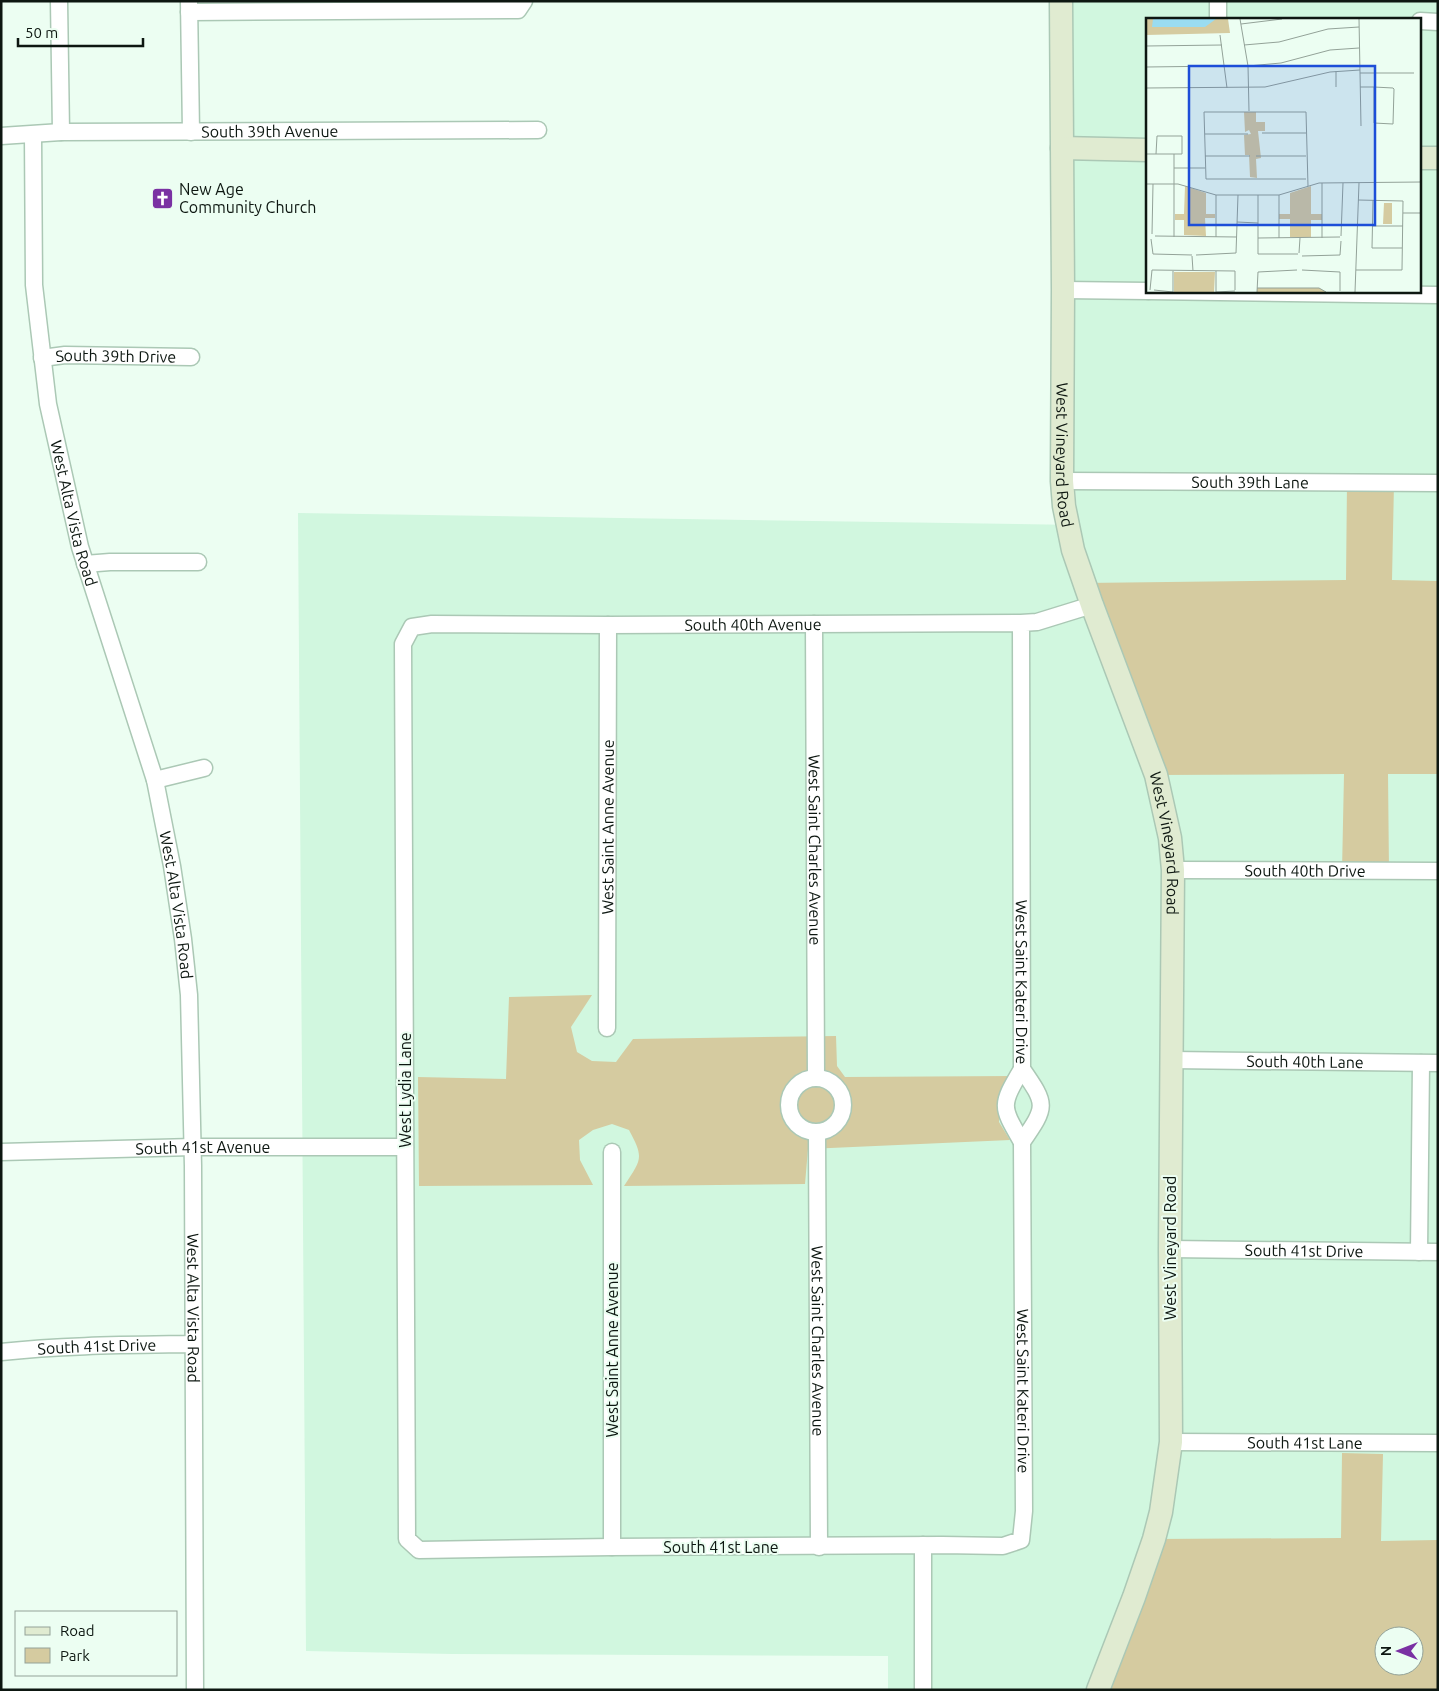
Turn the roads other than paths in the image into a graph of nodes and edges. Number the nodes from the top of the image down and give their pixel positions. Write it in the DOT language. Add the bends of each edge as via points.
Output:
graph roads {
  1 [pos="60,1"];
  2 [pos="1061,1"];
  3 [pos="1218,1"];
  4 [pos="521,6"];
  5 [pos="189,7"];
  6 [pos="1218,18"];
  7 [pos="1422,22"];
  8 [pos="1438,22"];
  9 [pos="538,130"];
  10 [pos="60,132"];
  11 [pos="192,132"];
  12 [pos="33,135"];
  13 [pos="1,136"];
  14 [pos="1062,148"];
  15 [pos="1146,150"];
  16 [pos="1422,158"];
  17 [pos="1438,158"];
  18 [pos="1063,290"];
  19 [pos="1146,291"];
  20 [pos="1220,292"];
  21 [pos="1438,295"];
  22 [pos="191,357"];
  23 [pos="42,358"];
  24 [pos="1062,480"];
  25 [pos="1438,483"];
  26 [pos="198,562"];
  27 [pos="85,564"];
  28 [pos="1092,605"];
  29 [pos="1021,623"];
  30 [pos="814,624"];
  31 [pos="608,625"];
  32 [pos="412,627"];
  33 [pos="204,768"];
  34 [pos="155,780"];
  35 [pos="1173,870"];
  36 [pos="1438,871"];
  37 [pos="607,1028"];
  38 [pos="1171,1060"];
  39 [pos="1421,1063"];
  40 [pos="1438,1063"];
  41 [pos="1022,1070"];
  42 [pos="816,1078"];
  43 [pos="817,1133"];
  44 [pos="1022,1142"];
  45 [pos="405,1147"];
  46 [pos="193,1148"];
  47 [pos="1,1152"];
  48 [pos="612,1152"];
  49 [pos="1170,1249"];
  50 [pos="1420,1252"];
  51 [pos="1438,1252"];
  52 [pos="193,1344"];
  53 [pos="1,1352"];
  54 [pos="1172,1442"];
  55 [pos="1438,1443"];
  56 [pos="1021,1540"];
  57 [pos="923,1545"];
  58 [pos="819,1546"];
  59 [pos="612,1547"];
  60 [pos="420,1550"];
  61 [pos="195,1690"];
  62 [pos="923,1690"];
  63 [pos="1098,1690"];
  1 -- 10 [label="street"];
  2 -- 14 [label="street, West Vineyard Road"];
  3 -- 6 [label="street"];
  4 -- 5 [label="street"];
  5 -- 11 [label="street"];
  7 -- 8 [label="street"];
  9 -- 11 [label="street, South 39th Avenue"];
  10 -- 11 [label="street, South 39th Avenue"];
  10 -- 12 [label="street, South 39th Avenue"];
  12 -- 13 [label="street, South 39th Avenue"];
  12 -- 23 [label="street, West Alta Vista Road" via="34,285"];
  14 -- 15 [label="street"];
  14 -- 18 [label="street, West Vineyard Road"];
  16 -- 17 [label="street"];
  18 -- 19 [label="street"];
  18 -- 24 [label="street, West Vineyard Road"];
  20 -- 21 [label="street"];
  22 -- 23 [label="street, South 39th Drive" via="65,355"];
  23 -- 27 [label="street, West Alta Vista Road" via="48,404"];
  24 -- 25 [label="street, South 39th Lane"];
  24 -- 28 [label="street, West Vineyard Road" via="1068,530"];
  26 -- 27 [label="street"];
  27 -- 34 [label="street, West Alta Vista Road"];
  28 -- 29 [label="street, South 40th Avenue" via="1037,622"];
  28 -- 35 [label="street, West Vineyard Road" via="1156,775 1170,838"];
  29 -- 30 [label="street, South 40th Avenue"];
  29 -- 41 [label="street, West Saint Kateri Drive"];
  30 -- 31 [label="street, South 40th Avenue"];
  30 -- 42 [label="street, West Saint Charles Avenue"];
  31 -- 32 [label="street, South 40th Avenue" via="432,624"];
  31 -- 37 [label="street, West Saint Anne Avenue"];
  32 -- 45 [label="street, West Lydia Lane" via="403,644"];
  33 -- 34 [label="street"];
  34 -- 46 [label="street, West Alta Vista Road" via="172,866 189,995"];
  35 -- 36 [label="street, South 40th Drive"];
  35 -- 38 [label="street, West Vineyard Road"];
  38 -- 39 [label="street, South 40th Lane"];
  38 -- 49 [label="street, West Vineyard Road"];
  39 -- 40 [label="street, South 40th Lane"];
  39 -- 50 [label="street"];
  41 -- 44 [label="street" via="1008,1093 1005,1109"];
  41 -- 44 [label="street, West Saint Kateri Drive" via="1039,1096 1041,1108"];
  42 -- 43 [label="street" via="830,1081 840,1091 844,1105 840,1119 830,1129"];
  42 -- 43 [label="street" via="802,1082 792,1092 788,1106 792,1120 803,1130"];
  43 -- 58 [label="street, West Saint Charles Avenue"];
  44 -- 56 [label="street, West Saint Kateri Drive" via="1024,1511"];
  45 -- 46 [label="street, South 41st Avenue"];
  45 -- 60 [label="street, West Lydia Lane" via="407,1539"];
  46 -- 47 [label="street, South 41st Avenue"];
  46 -- 52 [label="street, West Alta Vista Road"];
  48 -- 59 [label="street, West Saint Anne Avenue"];
  49 -- 50 [label="street, South 41st Drive"];
  49 -- 54 [label="street, West Vineyard Road"];
  50 -- 51 [label="street, South 41st Drive"];
  52 -- 53 [label="street, South 41st Drive" via="99,1345"];
  52 -- 61 [label="street, West Alta Vista Road"];
  54 -- 55 [label="street, South 41st Lane"];
  54 -- 63 [label="street, West Vineyard Road" via="1154,1539"];
  56 -- 57 [label="street, South 41st Lane" via="1002,1546"];
  57 -- 58 [label="street, South 41st Lane"];
  57 -- 62 [label="street"];
  58 -- 59 [label="street, South 41st Lane"];
  59 -- 60 [label="street, South 41st Lane"];
}
